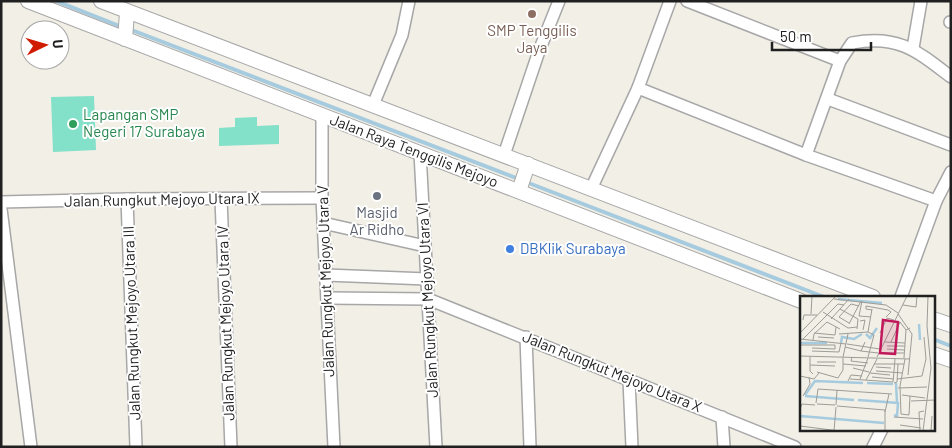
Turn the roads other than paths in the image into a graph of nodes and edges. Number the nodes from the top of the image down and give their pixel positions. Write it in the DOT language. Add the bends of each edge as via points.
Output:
graph roads {
  1 [pos="28,1"];
  2 [pos="101,1"];
  3 [pos="409,1"];
  4 [pos="559,1"];
  5 [pos="670,1"];
  6 [pos="687,1"];
  7 [pos="921,1"];
  8 [pos="127,15"];
  9 [pos="125,37"];
  10 [pos="913,48"];
  11 [pos="840,61"];
  12 [pos="951,77"];
  13 [pos="638,88"];
  14 [pos="828,99"];
  15 [pos="373,105"];
  16 [pos="322,115"];
  17 [pos="951,145"];
  18 [pos="420,153"];
  19 [pos="504,155"];
  20 [pos="806,155"];
  21 [pos="527,167"];
  22 [pos="951,172"];
  23 [pos="519,188"];
  24 [pos="591,189"];
  25 [pos="322,198"];
  26 [pos="127,199"];
  27 [pos="221,199"];
  28 [pos="936,200"];
  29 [pos="1,202"];
  30 [pos="1,209"];
  31 [pos="323,223"];
  32 [pos="425,246"];
  33 [pos="326,275"];
  34 [pos="427,279"];
  35 [pos="870,296"];
  36 [pos="901,296"];
  37 [pos="327,298"];
  38 [pos="428,299"];
  39 [pos="800,301"];
  40 [pos="934,319"];
  41 [pos="951,325"];
  42 [pos="526,337"];
  43 [pos="934,354"];
  44 [pos="951,360"];
  45 [pos="629,380"];
  46 [pos="722,417"];
  47 [pos="882,430"];
  48 [pos="31,447"];
  49 [pos="136,447"];
  50 [pos="231,447"];
  51 [pos="334,447"];
  52 [pos="436,447"];
  53 [pos="530,447"];
  54 [pos="632,447"];
  55 [pos="724,447"];
  56 [pos="795,447"];
  57 [pos="873,447"];
  1 -- 9 [label="street, Jalan Raya Tenggilis Mejoyo"];
  2 -- 8 [label="street, Jalan Raya Tenggilis Mejoyo"];
  3 -- 15 [label="street" via="402,35"];
  4 -- 19 [label="street"];
  5 -- 13 [label="street"];
  6 -- 11 [label="street"];
  7 -- 10 [label="street"];
  8 -- 9 [label="street"];
  8 -- 15 [label="street, Jalan Raya Tenggilis Mejoyo"];
  9 -- 16 [label="street, Jalan Raya Tenggilis Mejoyo"];
  10 -- 11 [label="street" via="878,40 852,43"];
  10 -- 12 [label="street"];
  11 -- 14 [label="street"];
  13 -- 20 [label="street"];
  13 -- 24 [label="street"];
  14 -- 17 [label="street"];
  14 -- 20 [label="street"];
  15 -- 19 [label="street, Jalan Raya Tenggilis Mejoyo"];
  16 -- 18 [label="street, Jalan Raya Tenggilis Mejoyo"];
  16 -- 25 [label="street, Jalan Rungkut Mejoyo Utara V"];
  18 -- 23 [label="street, Jalan Raya Tenggilis Mejoyo"];
  18 -- 32 [label="street, Jalan Rungkut Mejoyo Utara VI"];
  19 -- 21 [label="street, Jalan Raya Tenggilis Mejoyo"];
  20 -- 28 [label="street"];
  21 -- 23 [label="street"];
  21 -- 24 [label="street, Jalan Raya Tenggilis Mejoyo"];
  22 -- 28 [label="street"];
  23 -- 39 [label="street, Jalan Raya Tenggilis Mejoyo"];
  24 -- 35 [label="street, Jalan Raya Tenggilis Mejoyo"];
  25 -- 27 [label="street, Jalan Rungkut Mejoyo Utara IX"];
  25 -- 31 [label="street, Jalan Rungkut Mejoyo Utara V"];
  26 -- 27 [label="street, Jalan Rungkut Mejoyo Utara IX"];
  26 -- 29 [label="street, Jalan Rungkut Mejoyo Utara IX"];
  26 -- 49 [label="street, Jalan Rungkut Mejoyo Utara III"];
  27 -- 50 [label="street, Jalan Rungkut Mejoyo Utara IV"];
  28 -- 36 [label="street"];
  30 -- 48 [label="street"];
  31 -- 32 [label="street"];
  31 -- 33 [label="street, Jalan Rungkut Mejoyo Utara V"];
  32 -- 34 [label="street, Jalan Rungkut Mejoyo Utara VI"];
  33 -- 34 [label="street"];
  33 -- 37 [label="street, Jalan Rungkut Mejoyo Utara V"];
  34 -- 38 [label="street, Jalan Rungkut Mejoyo Utara VI"];
  37 -- 38 [label="street"];
  37 -- 51 [label="street, Jalan Rungkut Mejoyo Utara V"];
  38 -- 42 [label="street, Jalan Rungkut Mejoyo Utara X"];
  38 -- 52 [label="street, Jalan Rungkut Mejoyo Utara VI"];
  40 -- 41 [label="street"];
  42 -- 45 [label="street, Jalan Rungkut Mejoyo Utara X"];
  42 -- 53 [label="street"];
  43 -- 44 [label="street"];
  45 -- 46 [label="street, Jalan Rungkut Mejoyo Utara X"];
  45 -- 54 [label="street"];
  46 -- 55 [label="street"];
  46 -- 56 [label="street, Jalan Rungkut Mejoyo Utara X"];
  47 -- 57 [label="street"];
}
